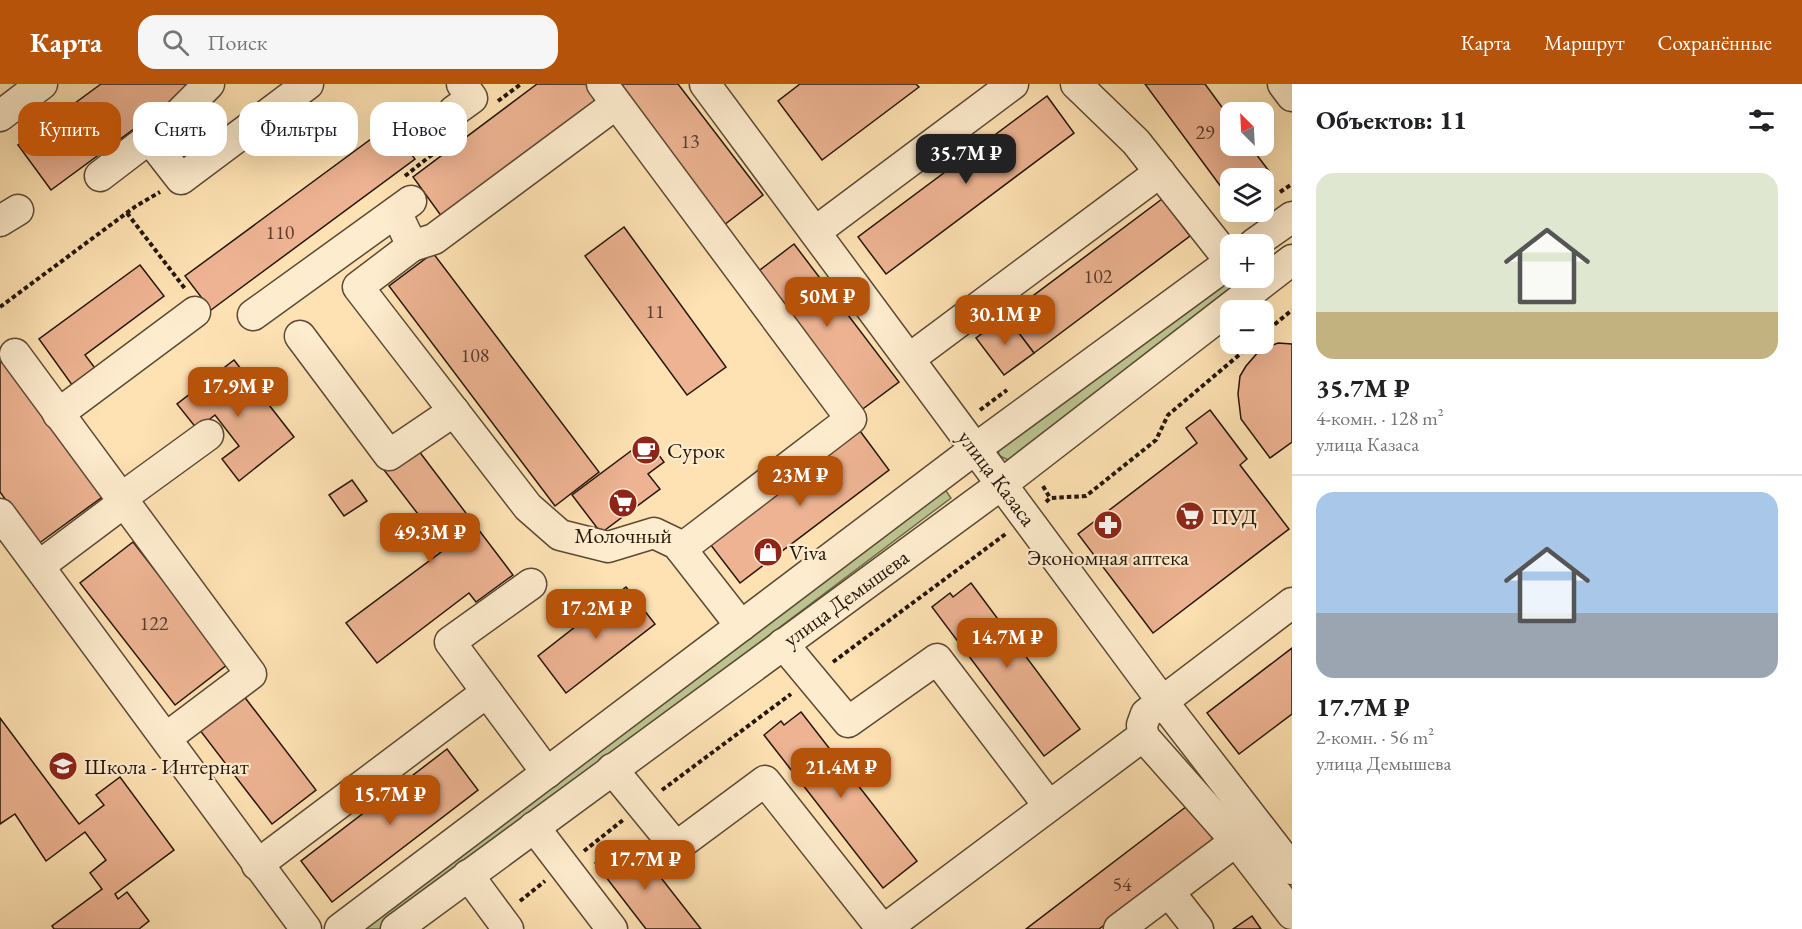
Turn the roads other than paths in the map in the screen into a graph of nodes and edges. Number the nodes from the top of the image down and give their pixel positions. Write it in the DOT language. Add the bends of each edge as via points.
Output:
graph roads {
  1 [pos="42,84"];
  2 [pos="209,84"];
  3 [pos="308,84"];
  4 [pos="705,84"];
  5 [pos="1013,84"];
  6 [pos="1076,84"];
  7 [pos="1283,84"];
  8 [pos="609,94"];
  9 [pos="1292,96"];
  10 [pos="190,102"];
  11 [pos="0,116"];
  12 [pos="227,145"];
  13 [pos="133,150"];
  14 [pos="163,156"];
  15 [pos="212,156"];
  16 [pos="1160,172"];
  17 [pos="100,176"];
  18 [pos="1292,217"];
  19 [pos="814,232"];
  20 [pos="1268,234"];
  21 [pos="412,246"];
  22 [pos="1220,248"];
  23 [pos="1290,264"];
  24 [pos="1220,268"];
  25 [pos="195,312"];
  26 [pos="253,315"];
  27 [pos="300,336"];
  28 [pos="15,354"];
  29 [pos="909,359"];
  30 [pos="454,411"];
  31 [pos="58,414"];
  32 [pos="208,435"];
  33 [pos="975,449"];
  34 [pos="1002,484"];
  35 [pos="123,503"];
  36 [pos="0,514"];
  37 [pos="681,549"];
  38 [pos="39,566"];
  39 [pos="531,584"];
  40 [pos="1292,603"];
  41 [pos="741,626"];
  42 [pos="783,644"];
  43 [pos="487,692"];
  44 [pos="1162,701"];
  45 [pos="1143,736"];
  46 [pos="166,738"];
  47 [pos="612,769"];
  48 [pos="547,773"];
  49 [pos="1049,806"];
  50 [pos="534,827"];
  51 [pos="1236,841"];
  52 [pos="257,866"];
  53 [pos="1292,869"];
  54 [pos="468,874"];
  55 [pos="1169,892"];
  56 [pos="1292,914"];
  57 [pos="504,923"];
  58 [pos="306,929"];
  59 [pos="340,929"];
  60 [pos="396,929"];
  61 [pos="612,929"];
  62 [pos="884,929"];
  63 [pos="1119,929"];
  64 [pos="1198,929"];
  1 -- 11 [label="street"];
  2 -- 10 [label="street"];
  3 -- 12 [label="street"];
  4 -- 19 [label="street, улица Казаса"];
  5 -- 19 [label="street"];
  6 -- 16 [label="street" via="1136,142"];
  7 -- 9 [label="street"];
  8 -- 21 [label="street" via="434,239"];
  8 -- 37 [label="street" via="851,419"];
  13 -- 17 [label="street"];
  14 -- 15 [label="street" via="181,179"];
  16 -- 22 [label="street"];
  16 -- 29 [label="street"];
  18 -- 20 [label="street"];
  19 -- 29 [label="street, улица Казаса"];
  21 -- 26 [label="street" via="404,206"];
  21 -- 30 [label="street" via="358,287"];
  23 -- 34 [label="street, улица Демышева"];
  24 -- 33 [label="street, улица Демышева"];
  25 -- 31 [label="street"];
  27 -- 30 [label="street" via="389,455"];
  28 -- 31 [label="street"];
  29 -- 33 [label="street, улица Казаса"];
  30 -- 37 [label="street" via="528,507 560,535 608,547 654,533"];
  31 -- 35 [label="street"];
  32 -- 35 [label="street" via="131,491"];
  33 -- 34 [label="street, улица Казаса"];
  33 -- 41 [label="street, улица Демышева"];
  34 -- 42 [label="street, улица Демышева"];
  34 -- 44 [label="street, улица Казаса"];
  35 -- 38 [label="street"];
  35 -- 46 [label="street" via="251,674"];
  36 -- 38 [label="street"];
  37 -- 41 [label="street"];
  38 -- 46 [label="street"];
  39 -- 43 [label="street" via="450,642"];
  40 -- 44 [label="street"];
  41 -- 48 [label="street, улица Демышева"];
  42 -- 47 [label="street, улица Демышева"];
  42 -- 49 [label="street" via="848,722 937,659"];
  43 -- 48 [label="street"];
  43 -- 52 [label="street"];
  44 -- 45 [label="street" via="1146,714"];
  44 -- 53 [label="street, улица Казаса"];
  45 -- 49 [label="street"];
  45 -- 51 [label="street"];
  46 -- 52 [label="street"];
  47 -- 50 [label="street, улица Демышева"];
  47 -- 62 [label="street" via="676,847 765,781"];
  48 -- 59 [label="street, улица Демышева"];
  49 -- 62 [label="street"];
  50 -- 54 [label="street, улица Демышева"];
  50 -- 61 [label="street"];
  51 -- 55 [label="street"];
  51 -- 56 [label="street"];
  52 -- 58 [label="street"];
  54 -- 57 [label="street"];
  54 -- 60 [label="street, улица Демышева"];
  55 -- 63 [label="street"];
  55 -- 64 [label="street"];
}
